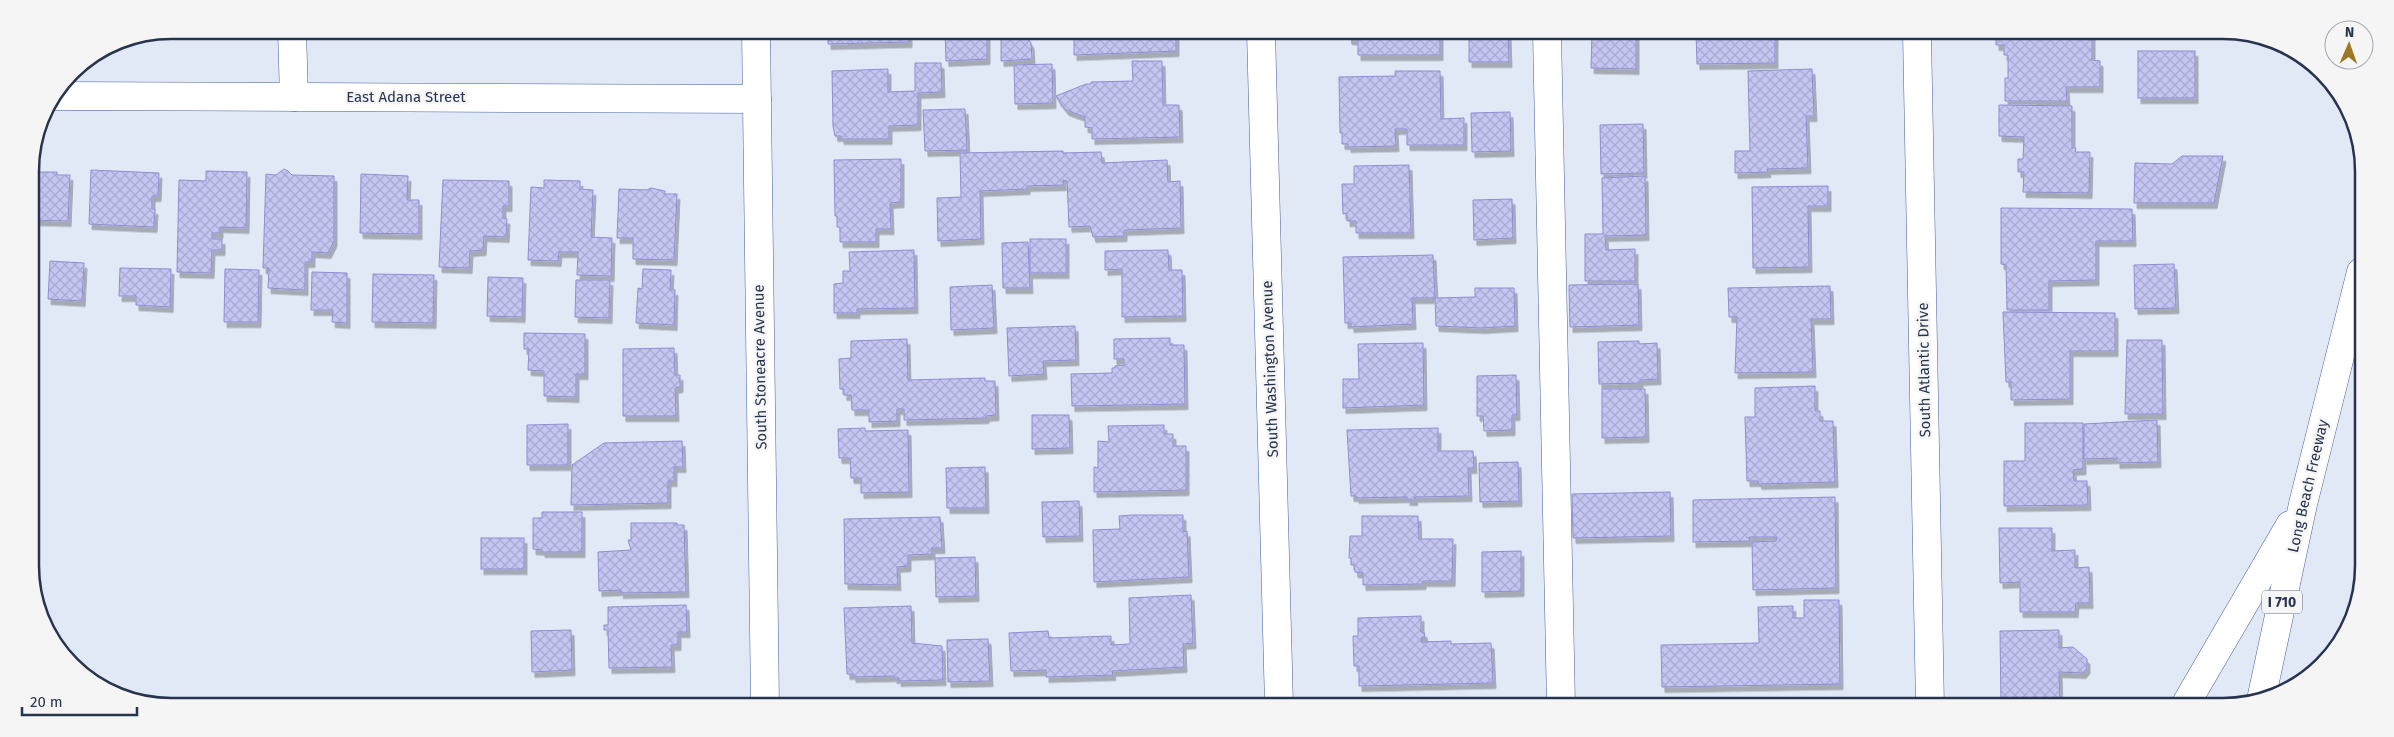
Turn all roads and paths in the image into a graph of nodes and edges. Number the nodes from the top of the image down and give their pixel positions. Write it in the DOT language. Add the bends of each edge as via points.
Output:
graph roads {
  1 [pos="292,39"];
  2 [pos="756,39"];
  3 [pos="1261,39"];
  4 [pos="1547,39"];
  5 [pos="1917,39"];
  6 [pos="62,96"];
  7 [pos="294,97"];
  8 [pos="757,99"];
  9 [pos="2355,296"];
  10 [pos="2303,504"];
  11 [pos="2263,692"];
  12 [pos="765,698"];
  13 [pos="1279,698"];
  14 [pos="1561,698"];
  15 [pos="1930,698"];
  16 [pos="2189,698"];
  1 -- 7 [label="main road"];
  2 -- 8 [label="main road, South Stoneacre Avenue"];
  3 -- 13 [label="main road, South Washington Avenue"];
  4 -- 14 [label="main road"];
  5 -- 15 [label="main road, South Atlantic Drive"];
  6 -- 7 [label="main road, East Adana Street"];
  7 -- 8 [label="main road, East Adana Street"];
  8 -- 12 [label="main road, South Stoneacre Avenue"];
  9 -- 10 [label="main road, Long Beach Freeway / I 710"];
  10 -- 11 [label="main road, Long Beach Freeway / I 710"];
  10 -- 16 [label="main road"];
}
